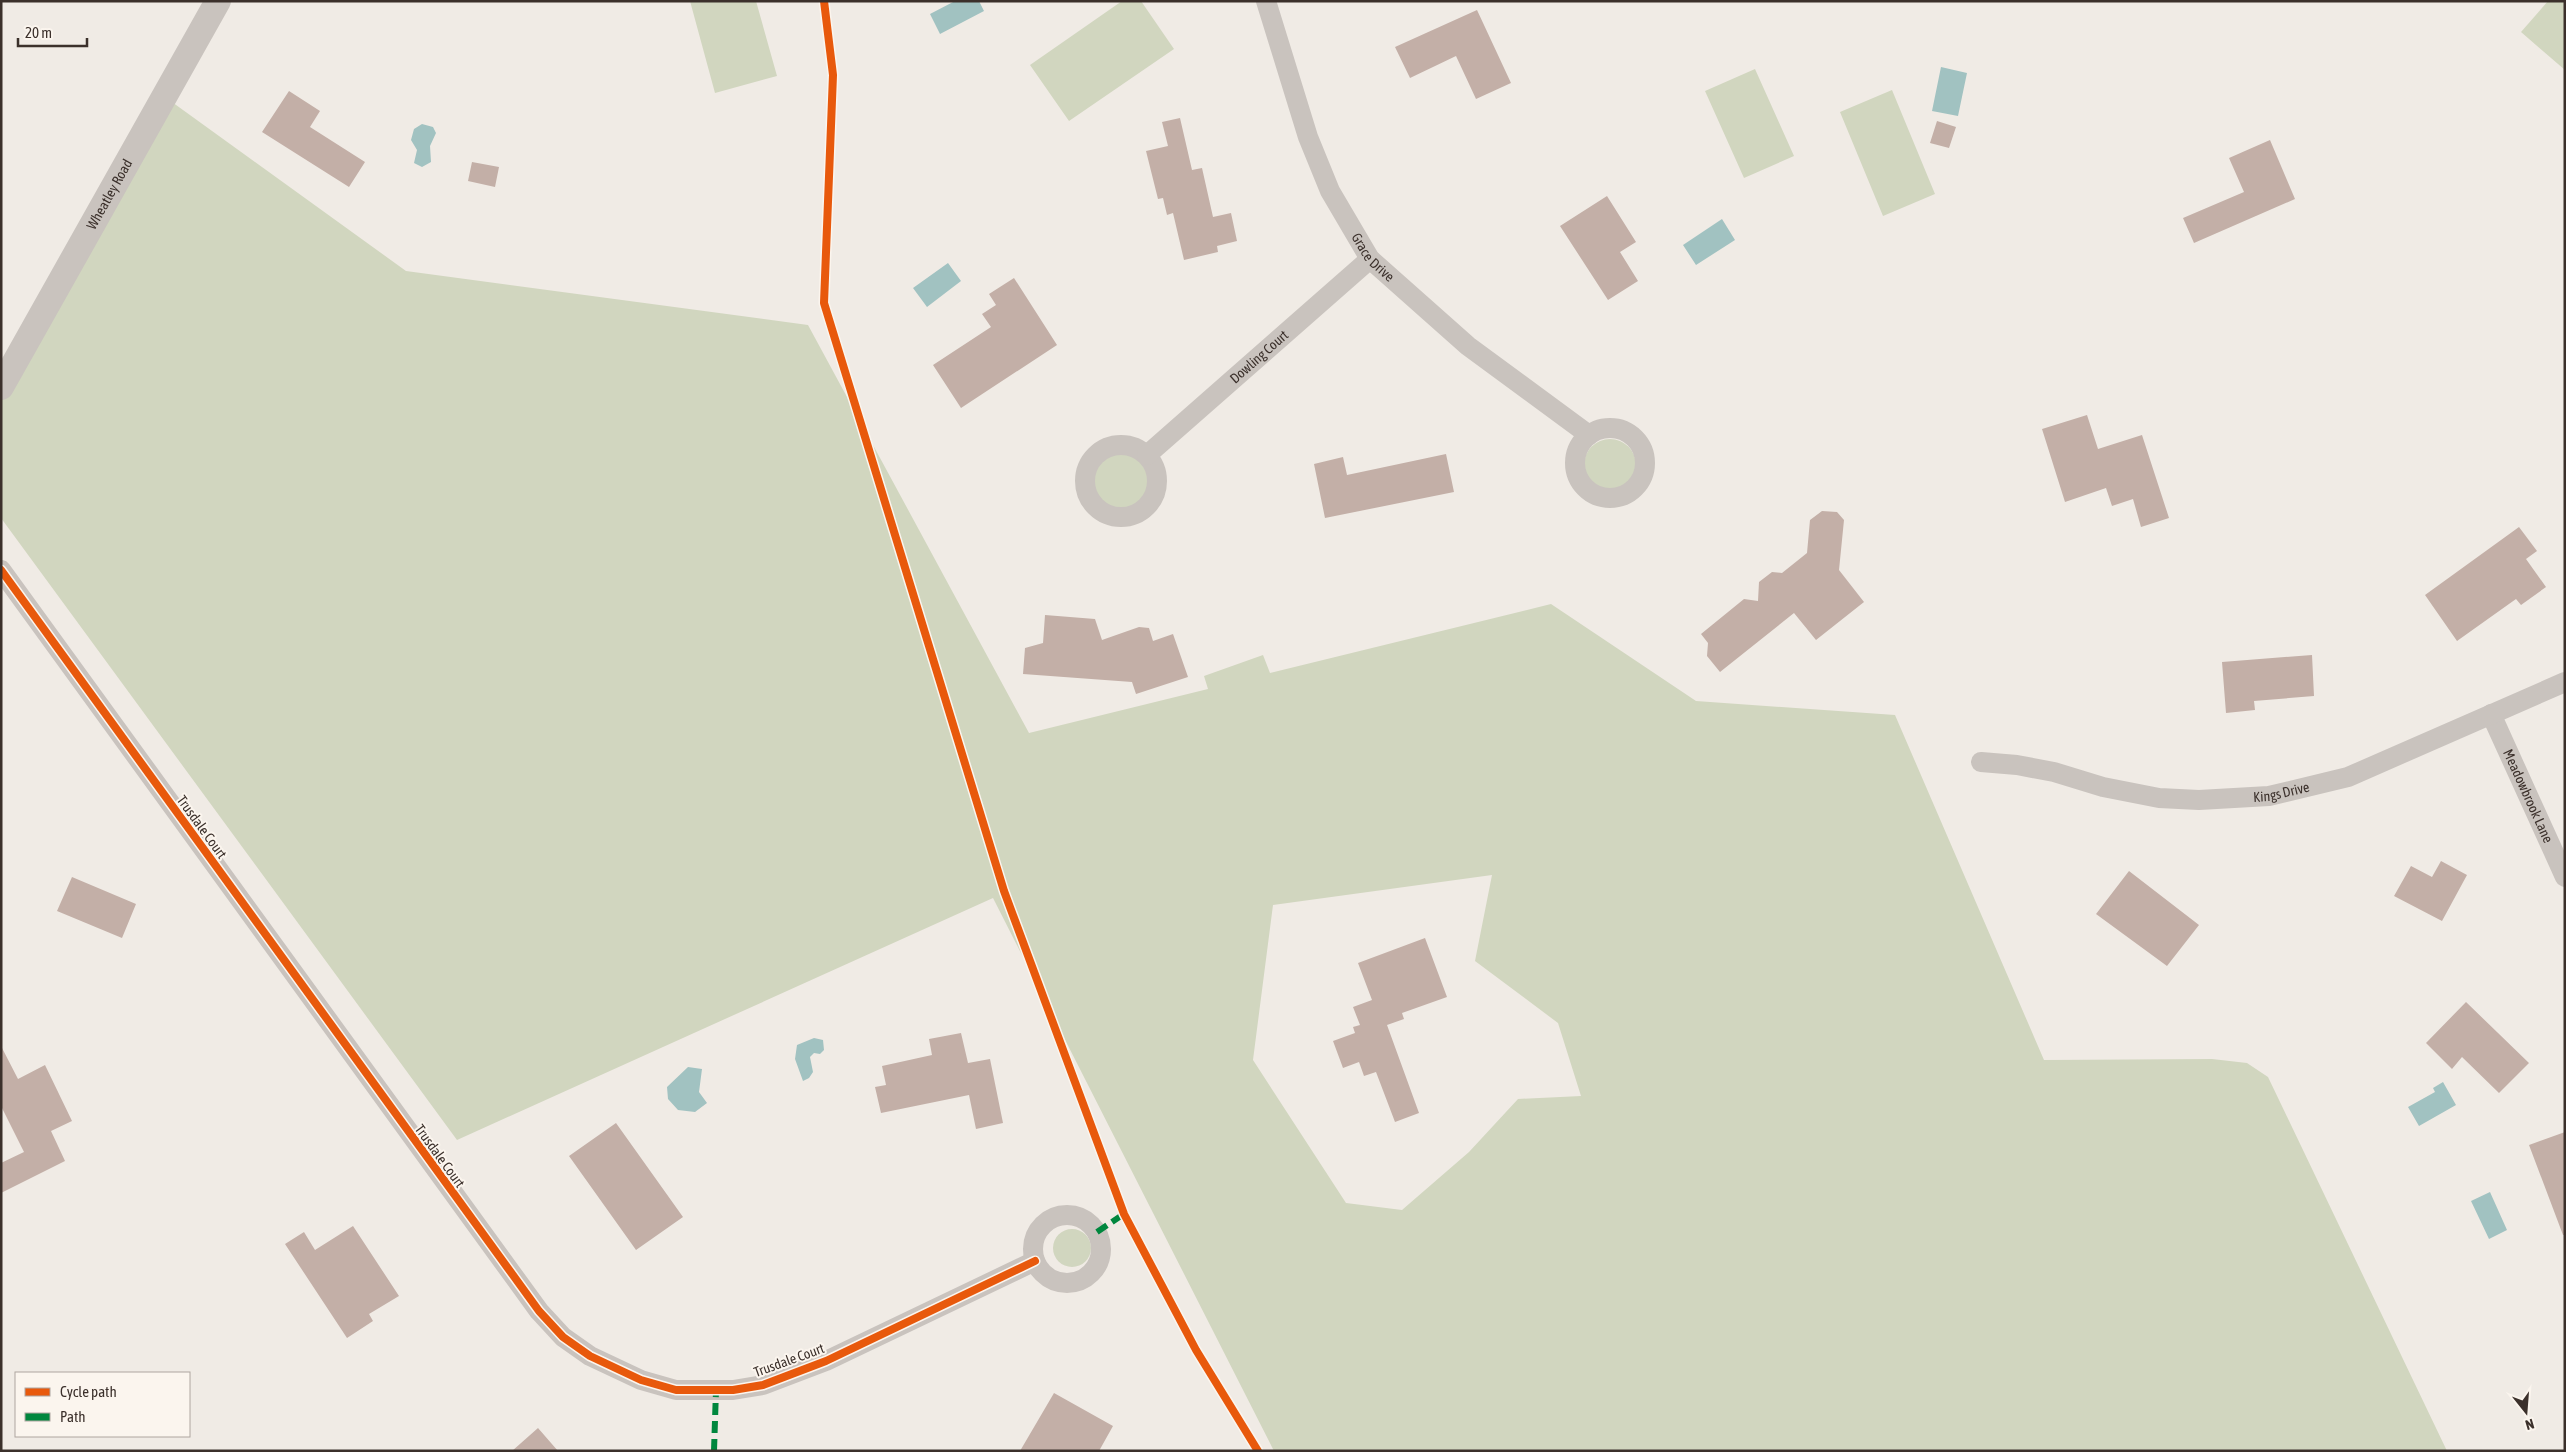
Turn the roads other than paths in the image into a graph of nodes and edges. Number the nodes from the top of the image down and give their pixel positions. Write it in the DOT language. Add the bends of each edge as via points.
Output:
graph roads {
  1 [pos="218,1"];
  2 [pos="1266,1"];
  3 [pos="1370,259"];
  4 [pos="1,387"];
  5 [pos="1589,436"];
  6 [pos="1146,454"];
  7 [pos="1,570"];
  8 [pos="2565,682"];
  9 [pos="2492,714"];
  10 [pos="1981,762"];
  11 [pos="2565,878"];
  12 [pos="1035,1262"];
  1 -- 4 [label="street, Wheatley Road"];
  2 -- 3 [label="street, Grace Drive" via="1308,137 1330,191"];
  3 -- 5 [label="street, Grace Drive" via="1468,346"];
  3 -- 6 [label="street, Dowling Court"];
  7 -- 12 [label="street, Trusdale Court" via="539,1311 563,1337 590,1356 641,1380 676,1390 733,1390 762,1384 826,1361"];
  8 -- 9 [label="street, Kings Drive"];
  9 -- 10 [label="street, Kings Drive" via="2348,776 2269,796 2199,800 2159,798 2103,787 2036,768"];
  9 -- 11 [label="street, Meadowbrook Lane"];
}
